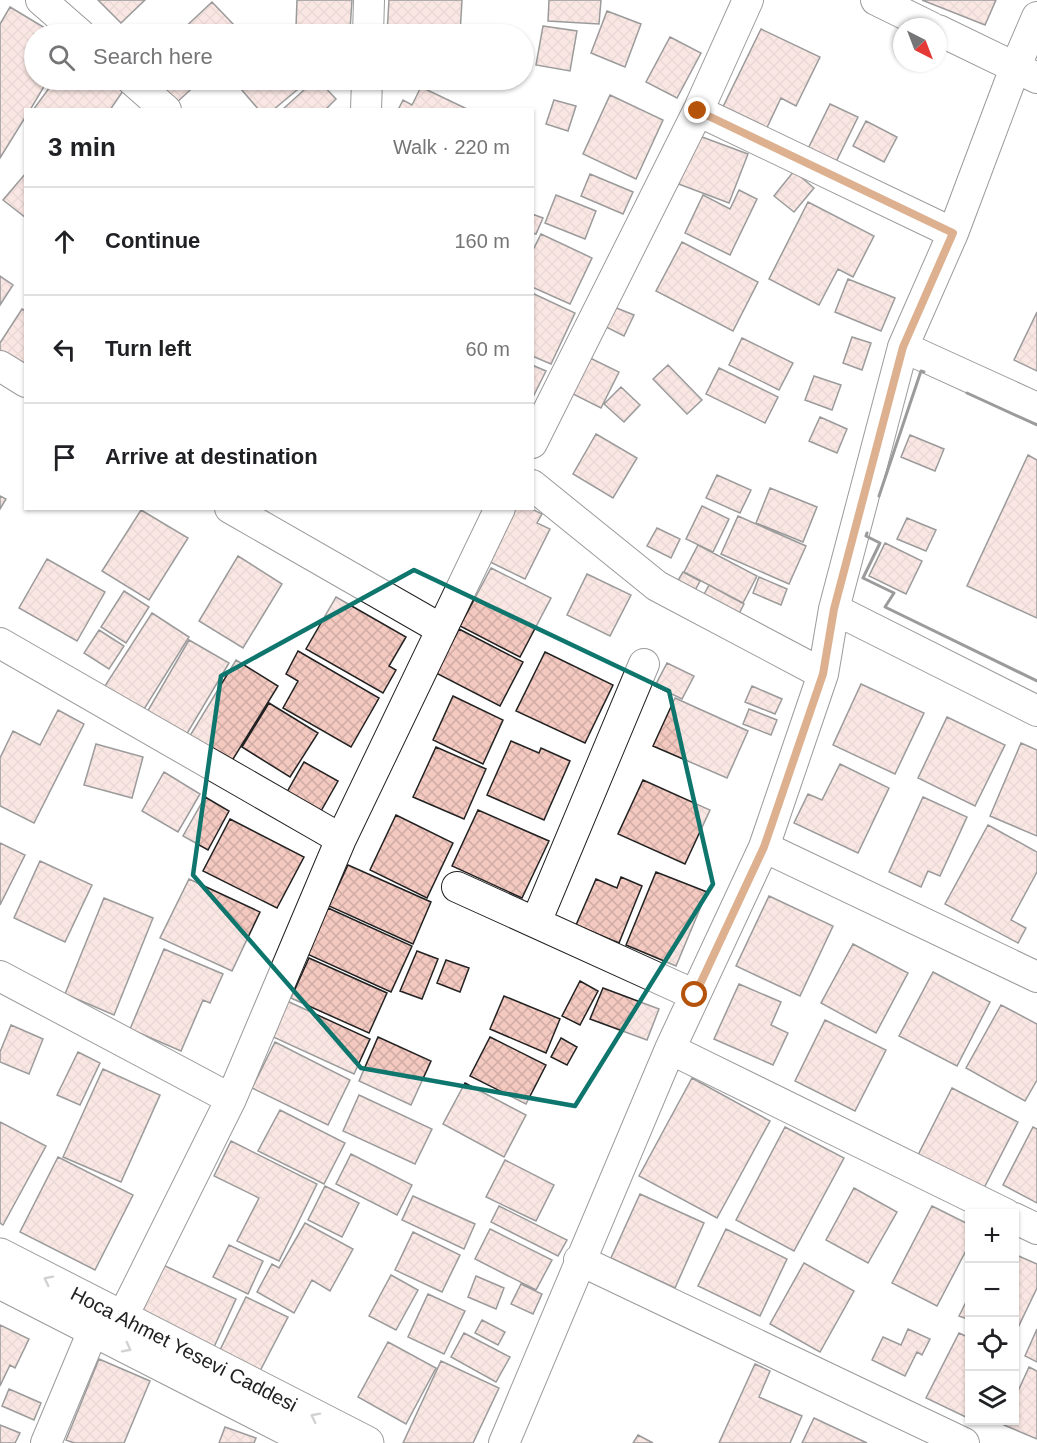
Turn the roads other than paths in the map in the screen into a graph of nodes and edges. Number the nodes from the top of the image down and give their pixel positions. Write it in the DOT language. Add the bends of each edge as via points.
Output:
graph roads {
  1 [pos="41,0"];
  2 [pos="369,0"];
  3 [pos="748,0"];
  4 [pos="876,0"];
  5 [pos="1037,17"];
  6 [pos="913,18"];
  7 [pos="69,24"];
  8 [pos="368,24"];
  9 [pos="947,34"];
  10 [pos="1026,73"];
  11 [pos="143,90"];
  12 [pos="367,90"];
  13 [pos="164,108"];
  14 [pos="366,108"];
  15 [pos="698,111"];
  16 [pos="953,233"];
  17 [pos="903,347"];
  18 [pos="0,366"];
  19 [pos="24,381"];
  20 [pos="1037,408"];
  21 [pos="534,439"];
  22 [pos="534,487"];
  23 [pos="233,510"];
  24 [pos="499,510"];
  25 [pos="834,609"];
  26 [pos="441,629"];
  27 [pos="0,643"];
  28 [pos="644,664"];
  29 [pos="823,674"];
  30 [pos="1037,711"];
  31 [pos="341,839"];
  32 [pos="764,847"];
  33 [pos="457,887"];
  34 [pos="536,922"];
  35 [pos="0,976"];
  36 [pos="1037,977"];
  37 [pos="695,995"];
  38 [pos="670,1049"];
  39 [pos="231,1098"];
  40 [pos="996,1209"];
  41 [pos="1019,1220"];
  42 [pos="1037,1229"];
  43 [pos="0,1255"];
  44 [pos="579,1260"];
  45 [pos="0,1282"];
  46 [pos="108,1324"];
  47 [pos="277,1435"];
  48 [pos="46,1443"];
  49 [pos="315,1443"];
  50 [pos="367,1443"];
  51 [pos="504,1443"];
  52 [pos="964,1443"];
  1 -- 7 [label="street"];
  2 -- 8 [label="street"];
  3 -- 15 [label="street"];
  4 -- 6 [label="street"];
  5 -- 10 [label="street"];
  9 -- 10 [label="street"];
  10 -- 16 [label="street"];
  11 -- 13 [label="street"];
  12 -- 14 [label="street"];
  15 -- 16 [label="street"];
  15 -- 21 [label="street"];
  16 -- 17 [label="street"];
  17 -- 20 [label="street"];
  17 -- 25 [label="street"];
  18 -- 19 [label="street"];
  22 -- 29 [label="street" via="657,586"];
  23 -- 26 [label="street"];
  24 -- 26 [label="street"];
  25 -- 29 [label="street"];
  25 -- 30 [label="street"];
  26 -- 31 [label="street"];
  27 -- 31 [label="street"];
  28 -- 34 [label="street"];
  29 -- 32 [label="street"];
  31 -- 39 [label="street"];
  32 -- 36 [label="street"];
  32 -- 37 [label="street"];
  33 -- 34 [label="street"];
  34 -- 37 [label="street"];
  35 -- 39 [label="street"];
  37 -- 38 [label="street"];
  38 -- 40 [label="street"];
  38 -- 44 [label="street"];
  39 -- 46 [label="street"];
  41 -- 42 [label="street"];
  46 -- 43 [label="street, Hoca Ahmet Yesevi Caddesi, one-way"];
  44 -- 51 [label="street"];
  44 -- 52 [label="street"];
  45 -- 46 [label="street, Hoca Ahmet Yesevi Caddesi"];
  46 -- 47 [label="street, Hoca Ahmet Yesevi Caddesi, one-way"];
  46 -- 48 [label="street"];
  50 -- 46 [label="street, Hoca Ahmet Yesevi Caddesi, one-way"];
  47 -- 49 [label="street, Hoca Ahmet Yesevi Caddesi"];
}
